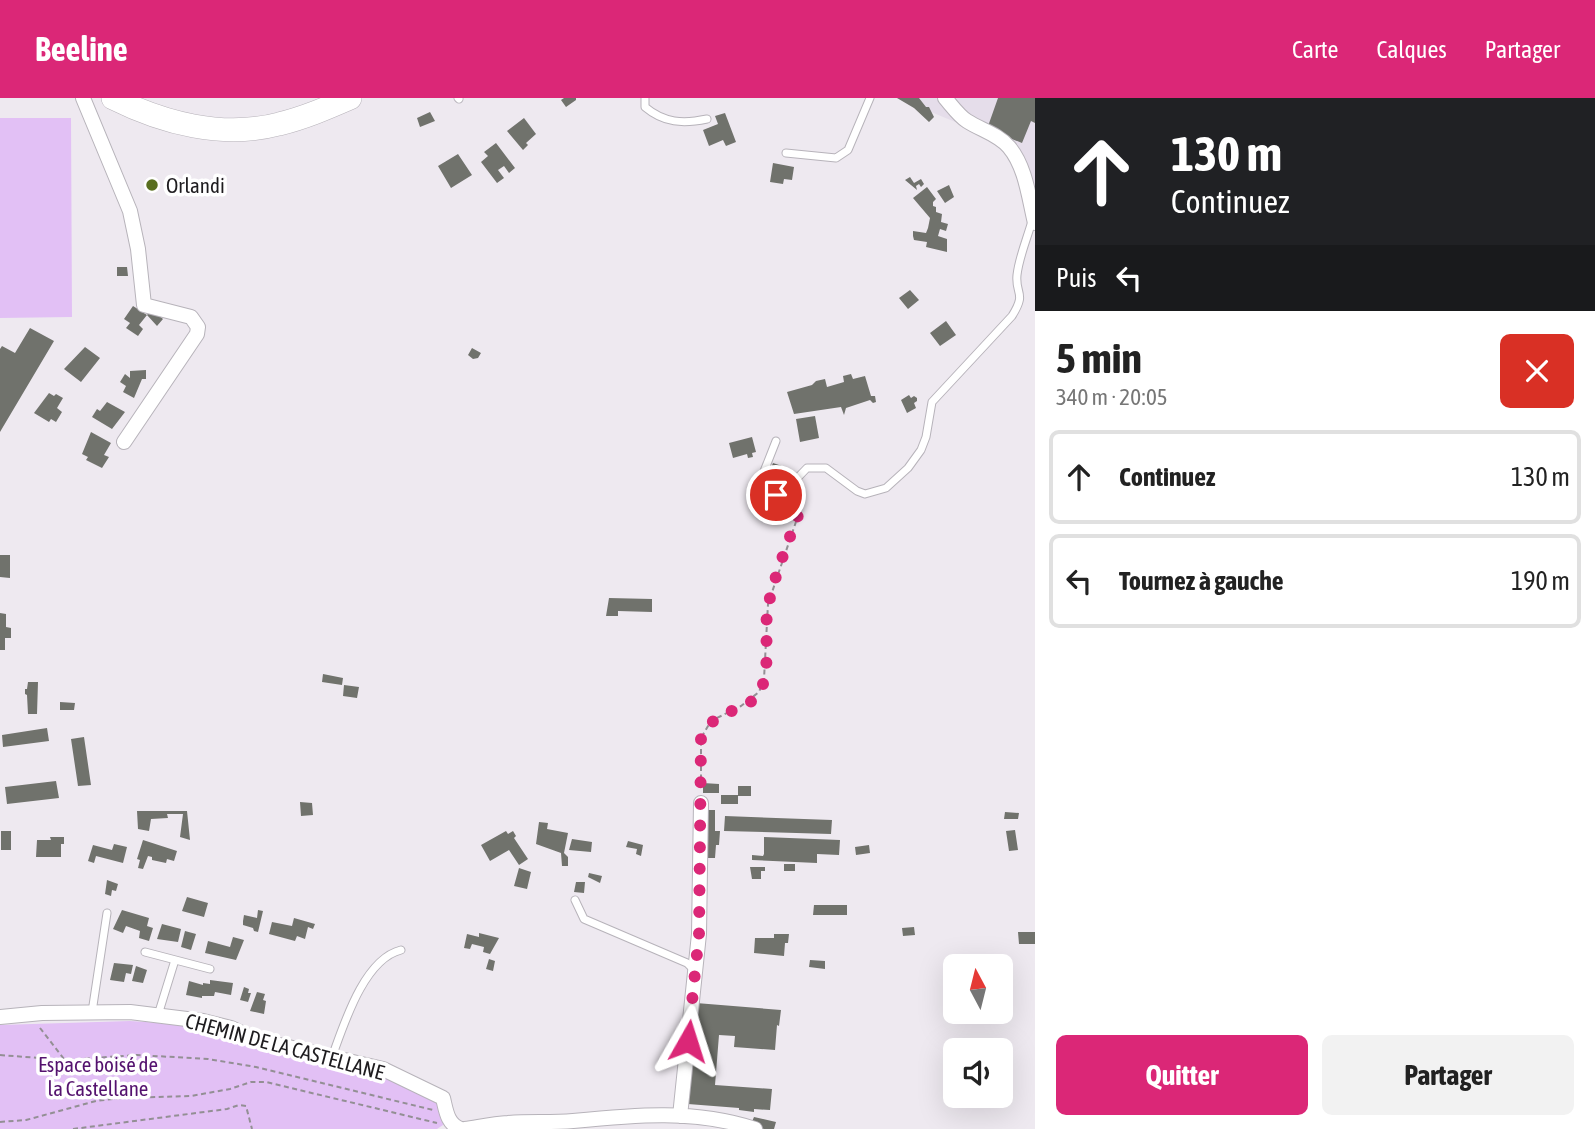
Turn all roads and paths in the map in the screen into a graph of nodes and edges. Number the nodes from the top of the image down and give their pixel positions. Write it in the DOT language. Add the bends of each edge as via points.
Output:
graph roads {
  1 [pos="83,98"];
  2 [pos="113,98"];
  3 [pos="350,98"];
  4 [pos="645,98"];
  5 [pos="870,98"];
  6 [pos="945,98"];
  7 [pos="707,119"];
  8 [pos="786,153"];
  9 [pos="1034,220"];
  10 [pos="776,441"];
  11 [pos="124,442"];
  12 [pos="786,489"];
  13 [pos="701,803"];
  14 [pos="575,900"];
  15 [pos="107,913"];
  16 [pos="401,950"];
  17 [pos="145,952"];
  18 [pos="175,960"];
  19 [pos="210,969"];
  20 [pos="695,972"];
  21 [pos="92,1013"];
  22 [pos="158,1015"];
  23 [pos="0,1017"];
  24 [pos="41,1028"];
  25 [pos="0,1055"];
  26 [pos="332,1057"];
  27 [pos="65,1060"];
  28 [pos="680,1116"];
  29 [pos="0,1122"];
  30 [pos="456,1127"];
  31 [pos="73,1129"];
  32 [pos="252,1129"];
  33 [pos="755,1129"];
  1 -- 11 [label="street" via="130,211 144,305 191,317 198,327"];
  2 -- 3 [label="main road" via="170,122 246,129 277,125"];
  4 -- 7 [label="lane" via="645,107 671,121"];
  5 -- 8 [label="lane" via="843,155"];
  6 -- 9 [label="street" via="965,120 1008,146 1022,173"];
  9 -- 12 [label="lane" via="1018,271 1019,306 932,402 926,437 908,468 874,493 857,491 819,467 807,468"];
  10 -- 12 [label="lane" via="759,484 767,495 782,494"];
  12 -- 13 [label="path" via="800,510 768,604 764,679 753,699 711,721 704,732"];
  13 -- 20 [label="street"];
  14 -- 20 [label="lane" via="584,919 687,963"];
  15 -- 21 [label="lane"];
  16 -- 26 [label="lane" via="388,953 362,984"];
  17 -- 18 [label="lane"];
  18 -- 19 [label="lane"];
  18 -- 22 [label="lane"];
  20 -- 28 [label="street"];
  21 -- 22 [label="street, CHEMIN DE LA CASTELLANE"];
  21 -- 23 [label="street, CHEMIN DE LA CASTELLANE"];
  22 -- 26 [label="street, CHEMIN DE LA CASTELLANE" via="204,1021 254,1039"];
  24 -- 27 [label="path"];
  25 -- 27 [label="path"];
  26 -- 30 [label="street, CHEMIN DE LA CASTELLANE" via="383,1069 443,1098"];
  27 -- 30 [label="path" via="136,1055 256,1067 445,1113"];
  28 -- 30 [label="street" via="622,1115"];
  28 -- 33 [label="street"];
  29 -- 30 [label="path" via="26,1120 96,1101 191,1096 266,1082"];
  31 -- 32 [label="path" via="239,1105 246,1106"];
}
